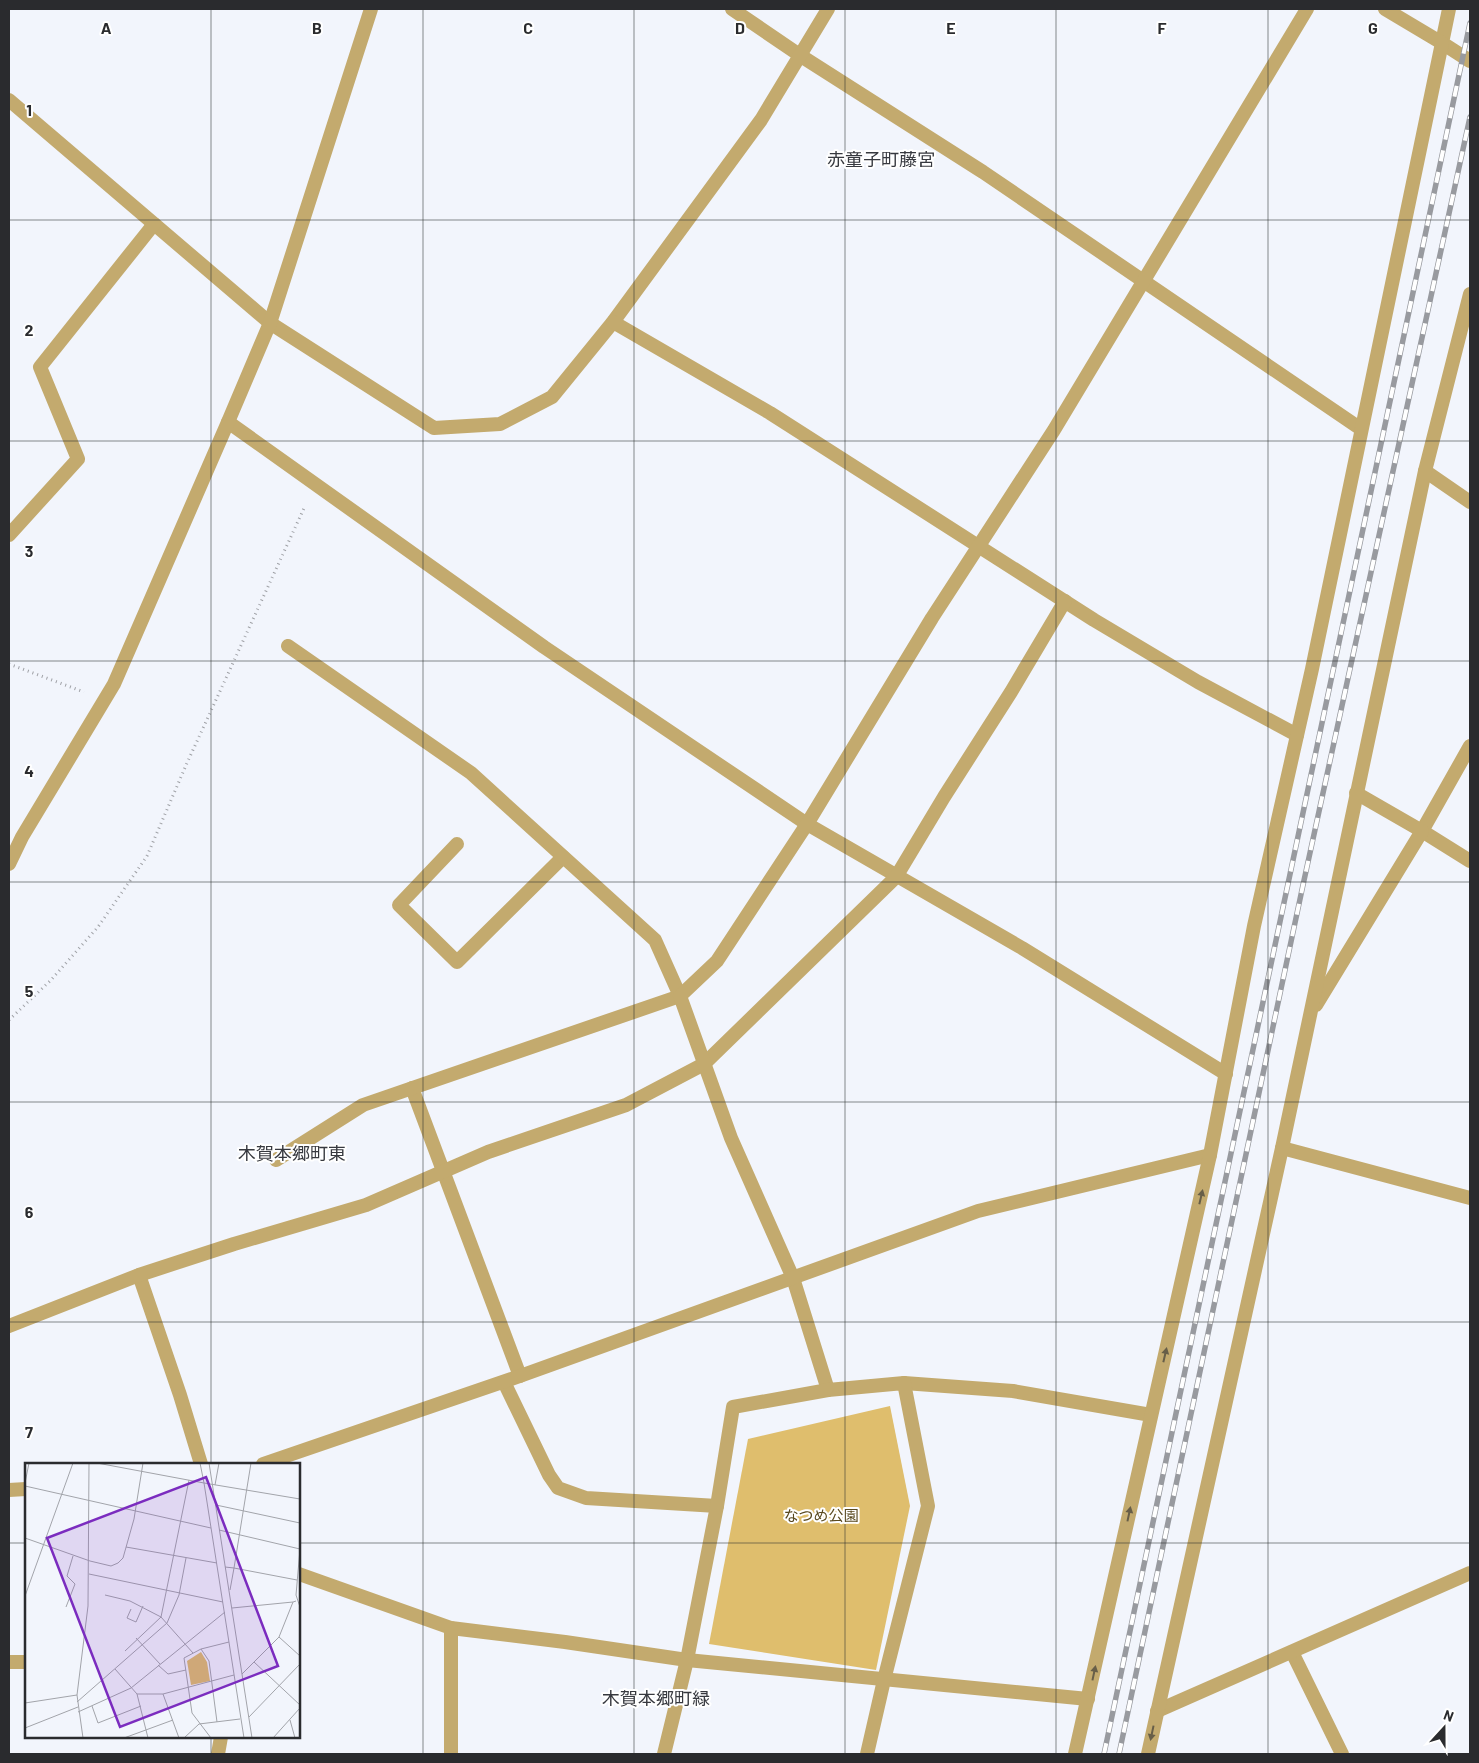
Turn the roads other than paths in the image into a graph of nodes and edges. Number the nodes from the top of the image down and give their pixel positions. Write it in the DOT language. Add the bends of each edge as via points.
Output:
graph roads {
  1 [pos="371,9"];
  2 [pos="732,9"];
  3 [pos="828,9"];
  4 [pos="1306,9"];
  5 [pos="1385,9"];
  6 [pos="1449,9"];
  7 [pos="1442,43"];
  8 [pos="801,56"];
  9 [pos="1470,61"];
  10 [pos="9,100"];
  11 [pos="154,224"];
  12 [pos="1143,281"];
  13 [pos="1470,294"];
  14 [pos="613,322"];
  15 [pos="270,323"];
  16 [pos="228,422"];
  17 [pos="1361,429"];
  18 [pos="1425,471"];
  19 [pos="1470,502"];
  20 [pos="9,536"];
  21 [pos="979,545"];
  22 [pos="1065,601"];
  23 [pos="288,646"];
  24 [pos="1298,735"];
  25 [pos="1470,746"];
  26 [pos="1356,793"];
  27 [pos="807,824"];
  28 [pos="1422,831"];
  29 [pos="457,844"];
  30 [pos="563,857"];
  31 [pos="1470,860"];
  32 [pos="9,864"];
  33 [pos="896,877"];
  34 [pos="680,996"];
  35 [pos="1310,1014"];
  36 [pos="704,1064"];
  37 [pos="1226,1074"];
  38 [pos="412,1088"];
  39 [pos="1282,1148"];
  40 [pos="1210,1155"];
  41 [pos="276,1160"];
  42 [pos="443,1172"];
  43 [pos="1470,1198"];
  44 [pos="139,1275"];
  45 [pos="794,1278"];
  46 [pos="9,1326"];
  47 [pos="520,1376"];
  48 [pos="504,1382"];
  49 [pos="904,1383"];
  50 [pos="828,1390"];
  51 [pos="1151,1415"];
  52 [pos="201,1463"];
  53 [pos="266,1463"];
  54 [pos="25,1489"];
  55 [pos="9,1490"];
  56 [pos="717,1506"];
  57 [pos="1470,1573"];
  58 [pos="300,1574"];
  59 [pos="451,1628"];
  60 [pos="1292,1652"];
  61 [pos="688,1660"];
  62 [pos="9,1662"];
  63 [pos="25,1662"];
  64 [pos="884,1680"];
  65 [pos="1088,1699"];
  66 [pos="1157,1711"];
  67 [pos="221,1738"];
  68 [pos="218,1754"];
  69 [pos="451,1754"];
  70 [pos="664,1754"];
  71 [pos="867,1754"];
  72 [pos="1076,1754"];
  73 [pos="1148,1754"];
  74 [pos="1342,1754"];
  1 -- 15 [label="street"];
  2 -- 8 [label="street"];
  3 -- 8 [label="street"];
  4 -- 12 [label="street"];
  5 -- 7 [label="street"];
  6 -- 7 [label="street"];
  7 -- 9 [label="street"];
  7 -- 17 [label="street"];
  8 -- 12 [label="street" via="983,172"];
  8 -- 14 [label="street" via="761,120"];
  10 -- 11 [label="street"];
  11 -- 15 [label="street"];
  11 -- 20 [label="street" via="40,367 78,459"];
  12 -- 17 [label="street"];
  12 -- 21 [label="street" via="1054,430"];
  13 -- 18 [label="street"];
  14 -- 15 [label="street" via="552,398 500,424 434,428"];
  14 -- 21 [label="street" via="770,412"];
  15 -- 16 [label="street"];
  16 -- 27 [label="street" via="544,647"];
  16 -- 32 [label="street" via="114,684"];
  17 -- 24 [label="street"];
  18 -- 19 [label="street"];
  18 -- 26 [label="street"];
  21 -- 22 [label="street"];
  21 -- 27 [label="street"];
  22 -- 24 [label="street" via="1198,682"];
  22 -- 33 [label="street"];
  23 -- 30 [label="street" via="471,773"];
  24 -- 37 [label="street" via="1254,926"];
  25 -- 28 [label="street"];
  26 -- 28 [label="street"];
  26 -- 35 [label="street"];
  27 -- 33 [label="street"];
  27 -- 34 [label="street" via="717,961"];
  28 -- 31 [label="street"];
  28 -- 35 [label="street"];
  29 -- 30 [label="street" via="399,905 457,962"];
  30 -- 34 [label="street" via="656,940"];
  33 -- 36 [label="street"];
  33 -- 37 [label="street" via="1022,948"];
  34 -- 36 [label="street"];
  34 -- 38 [label="street"];
  35 -- 39 [label="street"];
  36 -- 42 [label="street" via="626,1105 488,1152"];
  36 -- 45 [label="street" via="732,1138"];
  37 -- 40 [label="street"];
  38 -- 41 [label="street" via="363,1105"];
  38 -- 42 [label="street"];
  39 -- 43 [label="street"];
  39 -- 66 [label="street"];
  40 -- 45 [label="street" via="978,1211"];
  51 -- 40 [label="street, one-way"];
  42 -- 44 [label="street" via="366,1205"];
  42 -- 47 [label="street"];
  44 -- 46 [label="street"];
  44 -- 52 [label="street"];
  45 -- 47 [label="street"];
  45 -- 50 [label="street"];
  47 -- 48 [label="street"];
  48 -- 53 [label="street"];
  48 -- 56 [label="street" via="558,1488 586,1498"];
  49 -- 50 [label="street"];
  49 -- 51 [label="street" via="1012,1391"];
  49 -- 64 [label="street" via="928,1506"];
  50 -- 56 [label="street" via="733,1407"];
  65 -- 51 [label="street, one-way"];
  54 -- 55 [label="street"];
  56 -- 61 [label="street"];
  57 -- 60 [label="street"];
  58 -- 59 [label="street"];
  59 -- 61 [label="street"];
  59 -- 69 [label="street"];
  60 -- 66 [label="street"];
  60 -- 74 [label="street"];
  61 -- 64 [label="street"];
  61 -- 70 [label="street"];
  62 -- 63 [label="street"];
  64 -- 65 [label="street"];
  64 -- 71 [label="street"];
  65 -- 72 [label="street"];
  66 -- 73 [label="street, one-way"];
  67 -- 68 [label="street"];
}
